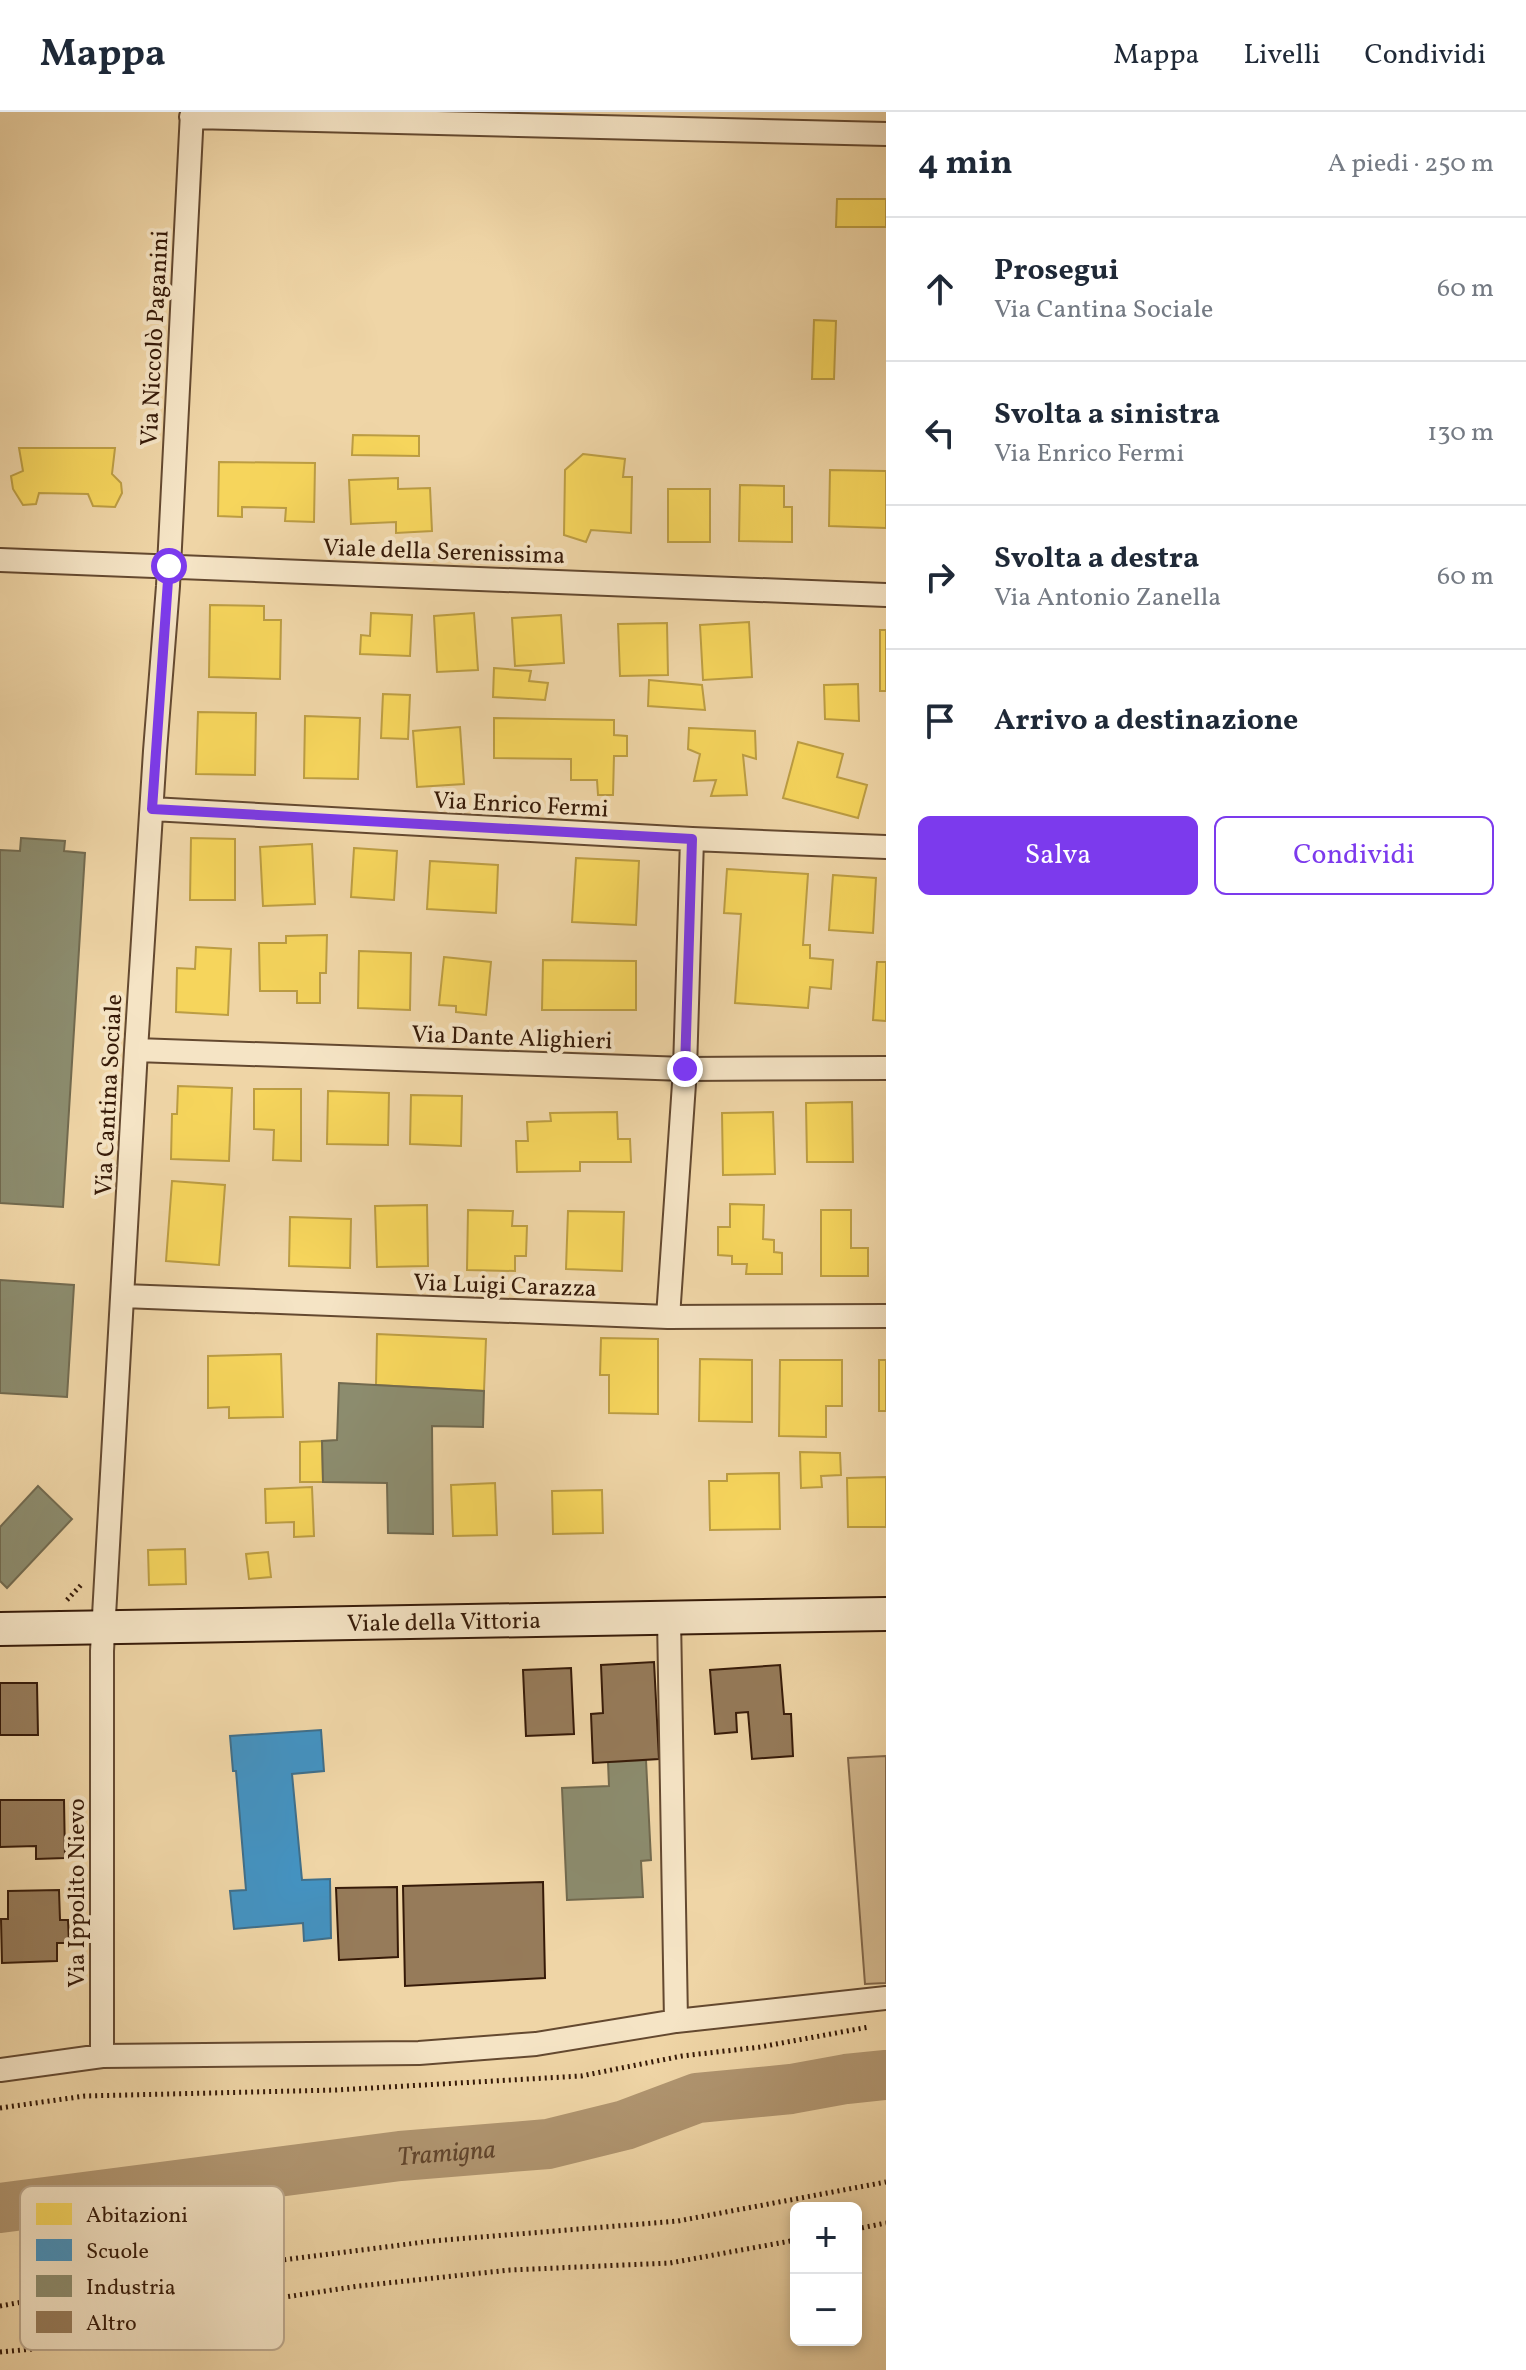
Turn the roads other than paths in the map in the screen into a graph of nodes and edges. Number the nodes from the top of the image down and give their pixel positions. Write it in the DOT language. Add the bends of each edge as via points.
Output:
graph roads {
  1 [pos="191,115"];
  2 [pos="886,134"];
  3 [pos="0,560"];
  4 [pos="169,566"];
  5 [pos="886,595"];
  6 [pos="152,809"];
  7 [pos="692,839"];
  8 [pos="886,847"];
  9 [pos="136,1050"];
  10 [pos="886,1068"];
  11 [pos="685,1069"];
  12 [pos="123,1296"];
  13 [pos="886,1316"];
  14 [pos="668,1317"];
  15 [pos="886,1614"];
  16 [pos="669,1618"];
  17 [pos="104,1628"];
  18 [pos="0,1629"];
  19 [pos="886,1998"];
  20 [pos="676,2021"];
  21 [pos="102,2056"];
  22 [pos="0,2070"];
  1 -- 2 [label="street"];
  1 -- 4 [label="street, Via Niccolò Paganini"];
  3 -- 4 [label="street, Viale della Serenissima"];
  4 -- 5 [label="street, Viale della Serenissima"];
  4 -- 6 [label="street, Via Cantina Sociale"];
  6 -- 7 [label="street, Via Enrico Fermi"];
  6 -- 9 [label="street, Via Cantina Sociale"];
  7 -- 8 [label="street, Via Enrico Fermi"];
  7 -- 11 [label="street"];
  9 -- 11 [label="street, Via Dante Alighieri"];
  9 -- 12 [label="street, Via Cantina Sociale"];
  10 -- 11 [label="street, Via Dante Alighieri"];
  11 -- 14 [label="street"];
  12 -- 14 [label="street, Via Luigi Carazza"];
  12 -- 17 [label="street, Via Cantina Sociale"];
  13 -- 14 [label="street, Via Luigi Carazza"];
  15 -- 16 [label="street, Viale della Vittoria"];
  16 -- 17 [label="street, Viale della Vittoria"];
  16 -- 20 [label="street"];
  17 -- 18 [label="street, Viale della Vittoria"];
  17 -- 21 [label="street, Via Ippolito Nievo"];
  19 -- 20 [label="street"];
  20 -- 21 [label="street" via="536,2044 419,2053"];
  21 -- 22 [label="street"];
}
